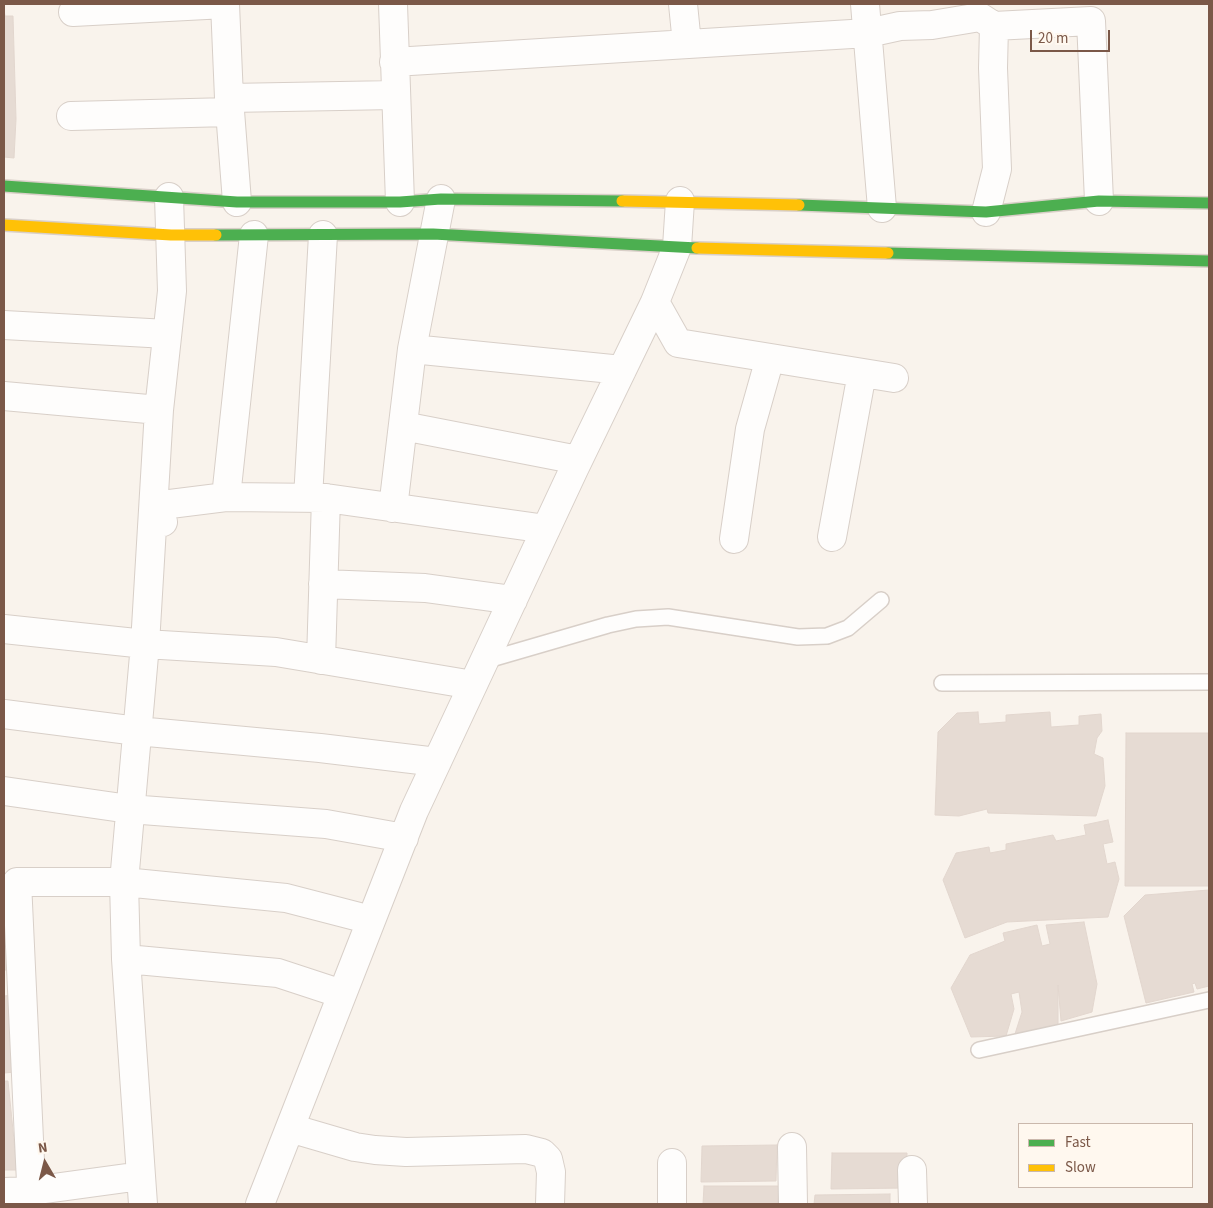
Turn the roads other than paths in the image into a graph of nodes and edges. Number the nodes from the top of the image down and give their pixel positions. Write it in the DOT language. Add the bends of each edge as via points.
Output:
graph roads {
  1 [pos="224,4"];
  2 [pos="393,4"];
  3 [pos="683,4"];
  4 [pos="865,4"];
  5 [pos="73,12"];
  6 [pos="994,26"];
  7 [pos="868,33"];
  8 [pos="688,44"];
  9 [pos="394,62"];
  10 [pos="395,95"];
  11 [pos="229,105"];
  12 [pos="71,116"];
  13 [pos="4,186"];
  14 [pos="169,197"];
  15 [pos="441,199"];
  16 [pos="680,200"];
  17 [pos="1099,201"];
  18 [pos="237,202"];
  19 [pos="400,202"];
  20 [pos="1209,203"];
  21 [pos="882,208"];
  22 [pos="986,212"];
  23 [pos="4,225"];
  24 [pos="433,234"];
  25 [pos="171,235"];
  26 [pos="254,235"];
  27 [pos="323,235"];
  28 [pos="678,247"];
  29 [pos="1209,261"];
  30 [pos="655,302"];
  31 [pos="4,325"];
  32 [pos="168,334"];
  33 [pos="412,349"];
  34 [pos="770,358"];
  35 [pos="622,370"];
  36 [pos="862,373"];
  37 [pos="894,378"];
  38 [pos="4,396"];
  39 [pos="159,410"];
  40 [pos="403,426"];
  41 [pos="578,460"];
  42 [pos="226,497"];
  43 [pos="317,498"];
  44 [pos="154,506"];
  45 [pos="393,508"];
  46 [pos="546,529"];
  47 [pos="171,537"];
  48 [pos="832,537"];
  49 [pos="734,539"];
  50 [pos="323,584"];
  51 [pos="513,600"];
  52 [pos="881,600"];
  53 [pos="4,629"];
  54 [pos="145,644"];
  55 [pos="321,660"];
  56 [pos="484,661"];
  57 [pos="1209,682"];
  58 [pos="942,683"];
  59 [pos="473,685"];
  60 [pos="4,714"];
  61 [pos="137,731"];
  62 [pos="437,762"];
  63 [pos="4,791"];
  64 [pos="129,809"];
  65 [pos="404,838"];
  66 [pos="124,882"];
  67 [pos="372,920"];
  68 [pos="126,960"];
  69 [pos="342,994"];
  70 [pos="1209,1000"];
  71 [pos="979,1050"];
  72 [pos="290,1128"];
  73 [pos="792,1147"];
  74 [pos="672,1163"];
  75 [pos="912,1170"];
  76 [pos="141,1176"];
  77 [pos="4,1192"];
  78 [pos="31,1198"];
  79 [pos="143,1204"];
  80 [pos="260,1204"];
  81 [pos="550,1204"];
  82 [pos="672,1204"];
  83 [pos="793,1204"];
  84 [pos="913,1204"];
  1 -- 5 [label="street"];
  1 -- 11 [label="street"];
  2 -- 9 [label="street"];
  3 -- 8 [label="street"];
  4 -- 7 [label="street"];
  6 -- 7 [label="street" via="980,17"];
  6 -- 17 [label="street" via="1091,21"];
  6 -- 22 [label="street" via="997,169"];
  7 -- 8 [label="street"];
  7 -- 21 [label="street"];
  8 -- 9 [label="street"];
  9 -- 10 [label="street"];
  10 -- 11 [label="street"];
  10 -- 19 [label="street"];
  11 -- 12 [label="street"];
  11 -- 18 [label="street"];
  13 -- 14 [label="street"];
  14 -- 18 [label="street"];
  14 -- 25 [label="street"];
  15 -- 16 [label="street"];
  15 -- 19 [label="street"];
  15 -- 24 [label="street"];
  16 -- 21 [label="street"];
  16 -- 28 [label="street"];
  17 -- 20 [label="street"];
  17 -- 22 [label="street"];
  18 -- 19 [label="street"];
  21 -- 22 [label="street"];
  23 -- 25 [label="street"];
  24 -- 27 [label="street"];
  24 -- 28 [label="street"];
  24 -- 33 [label="street"];
  25 -- 26 [label="street"];
  25 -- 32 [label="street" via="172,291"];
  26 -- 27 [label="street"];
  26 -- 42 [label="street"];
  27 -- 43 [label="street"];
  28 -- 29 [label="street"];
  28 -- 30 [label="street"];
  30 -- 34 [label="street" via="678,342"];
  30 -- 35 [label="street"];
  31 -- 32 [label="street"];
  32 -- 39 [label="street"];
  33 -- 35 [label="street"];
  33 -- 40 [label="street"];
  34 -- 36 [label="street"];
  34 -- 49 [label="street" via="750,429"];
  35 -- 41 [label="street"];
  36 -- 37 [label="street"];
  36 -- 48 [label="street"];
  38 -- 39 [label="street"];
  39 -- 44 [label="street"];
  40 -- 41 [label="street"];
  40 -- 45 [label="street"];
  41 -- 46 [label="street"];
  42 -- 43 [label="street"];
  42 -- 44 [label="street"];
  43 -- 45 [label="street"];
  43 -- 50 [label="street"];
  44 -- 47 [label="street"];
  44 -- 54 [label="street"];
  45 -- 46 [label="street"];
  46 -- 51 [label="street"];
  50 -- 51 [label="street" via="425,588"];
  50 -- 55 [label="street"];
  51 -- 56 [label="street"];
  52 -- 56 [label="lane" via="848,628 827,636 798,637 668,617 636,619 608,624"];
  53 -- 54 [label="street"];
  54 -- 55 [label="street" via="276,652"];
  54 -- 61 [label="street"];
  55 -- 59 [label="street"];
  56 -- 59 [label="street"];
  57 -- 58 [label="lane"];
  59 -- 62 [label="street"];
  60 -- 61 [label="street"];
  61 -- 62 [label="street"];
  61 -- 64 [label="street"];
  62 -- 65 [label="street"];
  63 -- 64 [label="street"];
  64 -- 65 [label="street" via="326,824"];
  64 -- 66 [label="street"];
  65 -- 67 [label="street"];
  66 -- 67 [label="street" via="286,898"];
  66 -- 68 [label="street"];
  66 -- 78 [label="street" via="17,882"];
  67 -- 69 [label="street"];
  68 -- 69 [label="street" via="278,973"];
  68 -- 76 [label="street"];
  69 -- 72 [label="street"];
  70 -- 71 [label="lane"];
  72 -- 80 [label="street"];
  72 -- 81 [label="street" via="355,1148 375,1150 526,1149 542,1153 548,1159 551,1172"];
  73 -- 83 [label="street"];
  74 -- 82 [label="street"];
  75 -- 84 [label="street"];
  76 -- 78 [label="street"];
  76 -- 79 [label="street"];
  77 -- 78 [label="street"];
}
